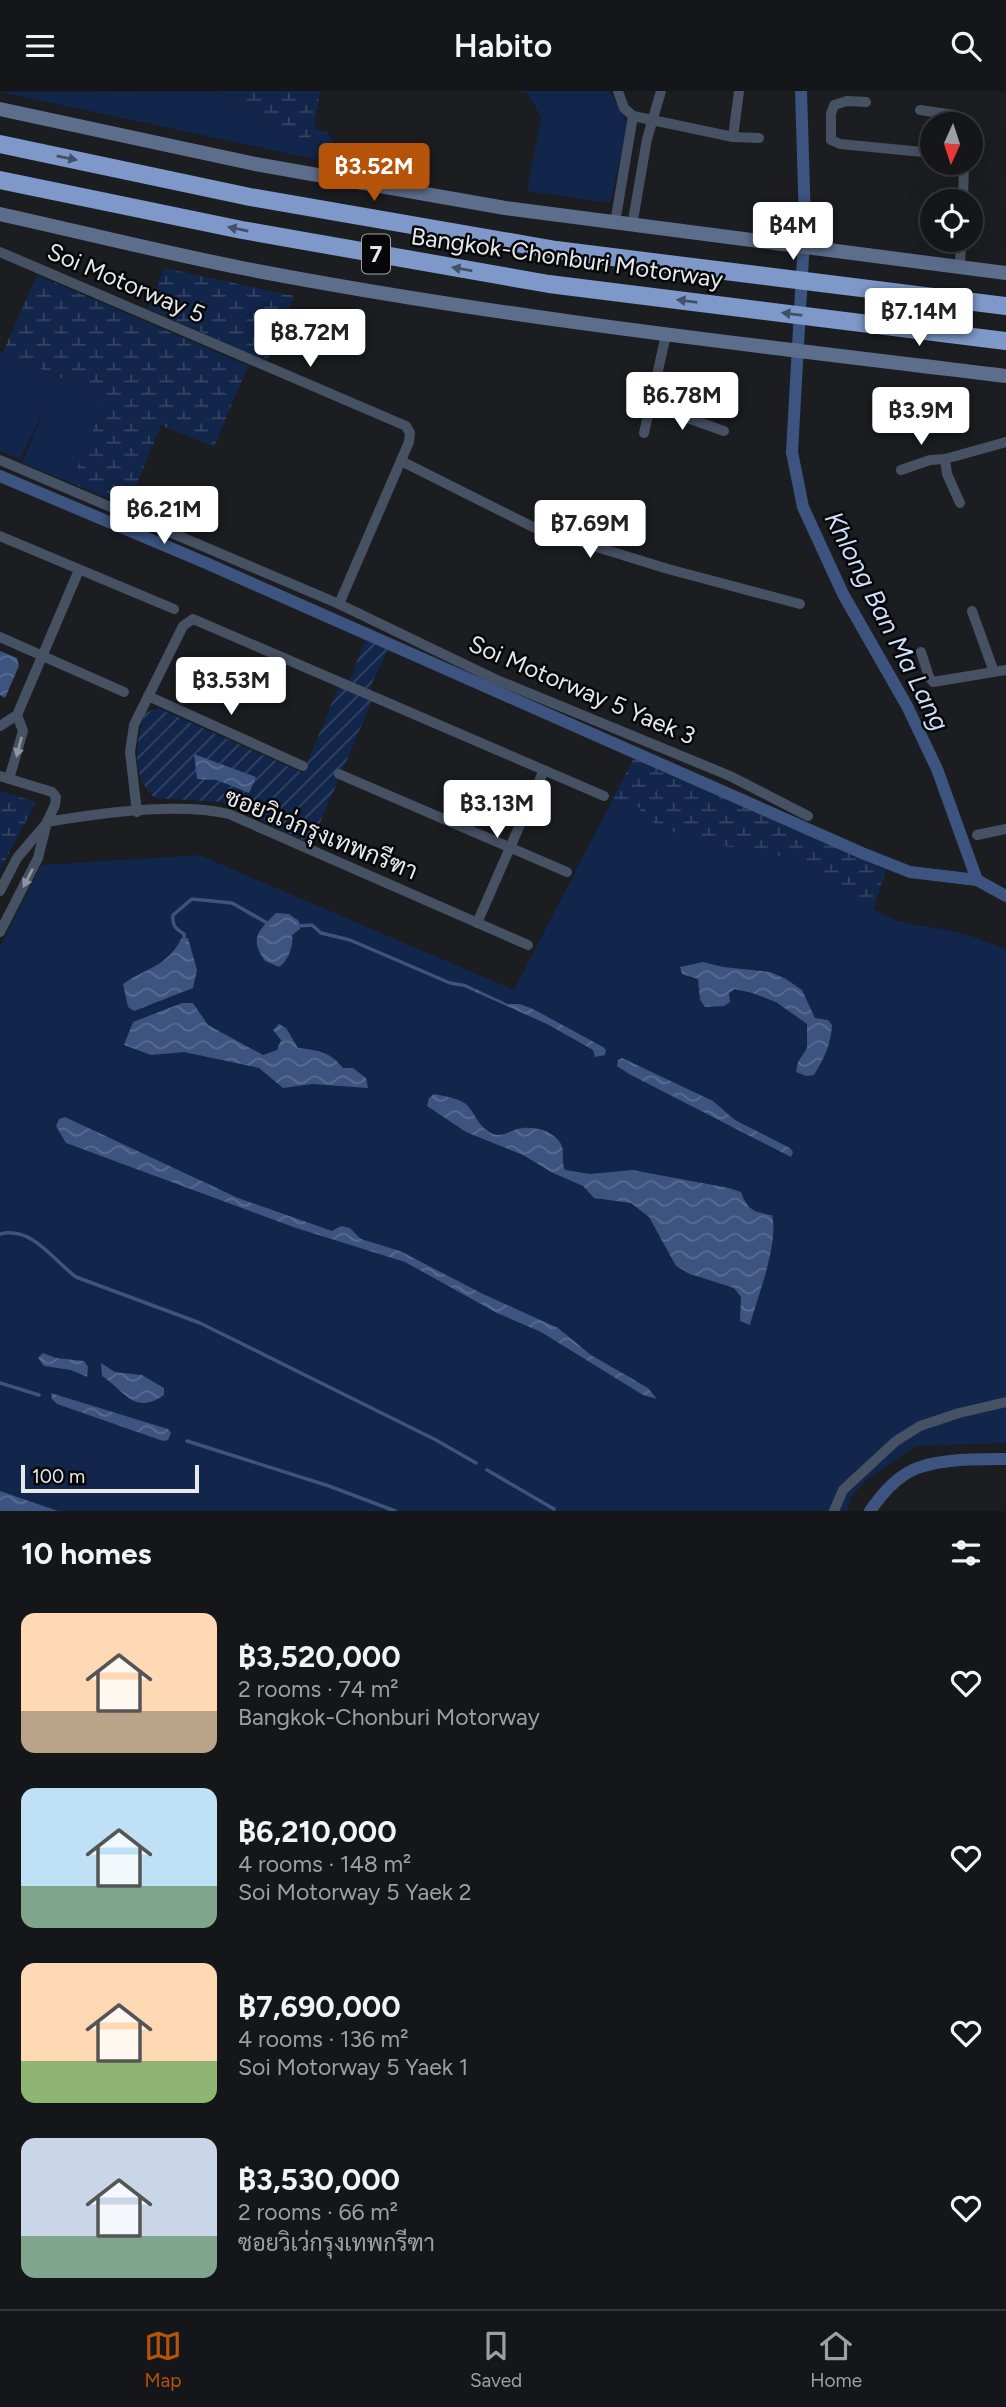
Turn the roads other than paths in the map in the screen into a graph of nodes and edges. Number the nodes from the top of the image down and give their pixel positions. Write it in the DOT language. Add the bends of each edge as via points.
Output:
graph roads {
  1 [pos="618,91"];
  2 [pos="661,91"];
  3 [pos="739,91"];
  4 [pos="866,102"];
  5 [pos="0,109"];
  6 [pos="920,110"];
  7 [pos="934,112"];
  8 [pos="633,116"];
  9 [pos="652,121"];
  10 [pos="733,137"];
  11 [pos="759,138"];
  12 [pos="0,143"];
  13 [pos="920,152"];
  14 [pos="0,180"];
  15 [pos="0,214"];
  16 [pos="615,223"];
  17 [pos="632,226"];
  18 [pos="0,252"];
  19 [pos="961,252"];
  20 [pos="960,266"];
  21 [pos="1006,272"];
  22 [pos="1006,306"];
  23 [pos="666,335"];
  24 [pos="1006,341"];
  25 [pos="1006,376"];
  26 [pos="650,405"];
  27 [pos="724,431"];
  28 [pos="644,433"];
  29 [pos="1006,442"];
  30 [pos="945,459"];
  31 [pos="0,460"];
  32 [pos="401,461"];
  33 [pos="901,470"];
  34 [pos="960,503"];
  35 [pos="0,536"];
  36 [pos="79,570"];
  37 [pos="340,604"];
  38 [pos="800,604"];
  39 [pos="174,609"];
  40 [pos="972,611"];
  41 [pos="0,638"];
  42 [pos="921,652"];
  43 [pos="42,656"];
  44 [pos="1006,670"];
  45 [pos="994,672"];
  46 [pos="124,692"];
  47 [pos="148,697"];
  48 [pos="17,715"];
  49 [pos="0,726"];
  50 [pos="303,766"];
  51 [pos="544,770"];
  52 [pos="339,774"];
  53 [pos="5,778"];
  54 [pos="604,796"];
  55 [pos="137,812"];
  56 [pos="808,816"];
  57 [pos="47,822"];
  58 [pos="1006,829"];
  59 [pos="977,835"];
  60 [pos="510,847"];
  61 [pos="567,871"];
  62 [pos="0,891"];
  63 [pos="477,923"];
  64 [pos="1,926"];
  65 [pos="528,945"];
  66 [pos="1006,1402"];
  67 [pos="834,1511"];
  1 -- 8 [label="street" via="624,108"];
  2 -- 9 [label="street"];
  3 -- 10 [label="street"];
  4 -- 13 [label="street" via="834,106 831,140"];
  5 -- 16 [label="main road" via="256,164"];
  6 -- 7 [label="street"];
  8 -- 9 [label="street"];
  8 -- 16 [label="street"];
  9 -- 10 [label="street"];
  9 -- 17 [label="street"];
  10 -- 11 [label="street"];
  12 -- 22 [label="highway, Bangkok-Chonburi Motorway / 7, one-way" via="290,204 556,250"];
  24 -- 14 [label="highway, Bangkok-Chonburi Motorway / 7, one-way" via="549,284 242,230"];
  15 -- 23 [label="main road" via="242,268"];
  16 -- 17 [label="main road"];
  17 -- 20 [label="main road"];
  18 -- 32 [label="street, Soi Motorway 5" via="406,426 410,437"];
  19 -- 20 [label="street"];
  20 -- 21 [label="main road"];
  23 -- 25 [label="main road"];
  23 -- 26 [label="street"];
  26 -- 27 [label="street"];
  26 -- 28 [label="street"];
  29 -- 30 [label="street"];
  30 -- 33 [label="street"];
  30 -- 34 [label="street"];
  31 -- 37 [label="street, Soi Motorway 5 Yaek 3"];
  32 -- 37 [label="street, Soi Motorway 5"];
  32 -- 38 [label="street" via="535,528"];
  35 -- 36 [label="street"];
  36 -- 39 [label="street"];
  36 -- 43 [label="street"];
  37 -- 56 [label="street, Soi Motorway 5 Yaek 3" via="497,680 730,776"];
  40 -- 45 [label="street"];
  41 -- 43 [label="street"];
  42 -- 45 [label="street" via="933,681"];
  43 -- 46 [label="street"];
  43 -- 48 [label="street"];
  44 -- 45 [label="street"];
  47 -- 50 [label="street"];
  47 -- 51 [label="street" via="183,626 193,619"];
  47 -- 55 [label="street" via="131,739"];
  48 -- 49 [label="street"];
  48 -- 53 [label="street, one-way" via="23,731"];
  51 -- 54 [label="street"];
  51 -- 60 [label="street"];
  52 -- 60 [label="street"];
  53 -- 57 [label="street" via="52,792 55,805"];
  55 -- 57 [label="street, ซอยวิเว่กรุงเทพกรีฑา"];
  55 -- 63 [label="street, ซอยวิเว่กรุงเทพกรีฑา" via="181,809 229,814"];
  57 -- 62 [label="street" via="18,858"];
  57 -- 64 [label="street, one-way" via="38,858"];
  58 -- 59 [label="street"];
  60 -- 61 [label="street"];
  60 -- 63 [label="street"];
  63 -- 65 [label="street, ซอยวิเว่กรุงเทพกรีฑา"];
  66 -- 67 [label="street" via="920,1426 902,1437 843,1490"];
}
